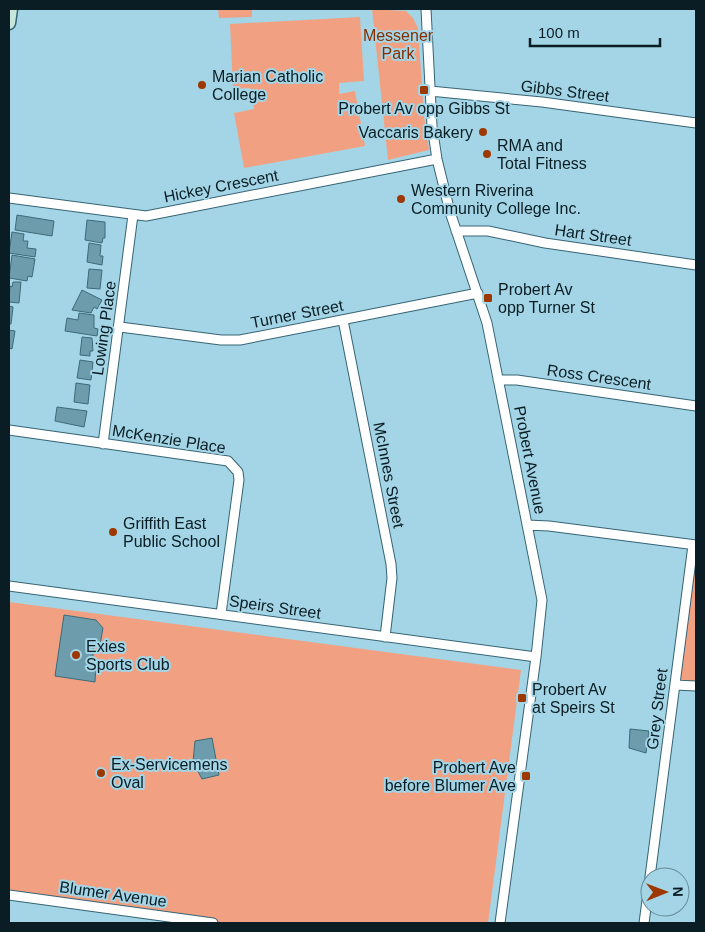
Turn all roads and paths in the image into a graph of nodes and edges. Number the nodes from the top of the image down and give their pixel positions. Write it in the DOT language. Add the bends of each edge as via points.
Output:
graph roads {
  1 [pos="11,9"];
  2 [pos="426,9"];
  3 [pos="9,23"];
  4 [pos="430,91"];
  5 [pos="696,123"];
  6 [pos="437,159"];
  7 [pos="9,198"];
  8 [pos="133,215"];
  9 [pos="456,231"];
  10 [pos="696,265"];
  11 [pos="478,293"];
  12 [pos="343,320"];
  13 [pos="120,327"];
  14 [pos="498,380"];
  15 [pos="696,406"];
  16 [pos="9,430"];
  17 [pos="103,444"];
  18 [pos="527,525"];
  19 [pos="694,545"];
  20 [pos="9,586"];
  21 [pos="221,614"];
  22 [pos="384,636"];
  23 [pos="536,658"];
  24 [pos="676,684"];
  25 [pos="696,686"];
  26 [pos="651,867"];
  27 [pos="9,895"];
  28 [pos="213,923"];
  29 [pos="500,923"];
  1 -- 3 [label="main road"];
  2 -- 4 [label="street, Probert Avenue"];
  4 -- 5 [label="street, Gibbs Street"];
  4 -- 6 [label="street, Probert Avenue"];
  6 -- 8 [label="street, Hickey Crescent" via="146,216"];
  6 -- 9 [label="street, Probert Avenue"];
  7 -- 8 [label="street, Hickey Crescent"];
  8 -- 13 [label="street, Lowing Place"];
  9 -- 10 [label="street, Hart Street" via="488,231 544,243"];
  9 -- 11 [label="street, Probert Avenue"];
  11 -- 12 [label="street, Turner Street"];
  11 -- 14 [label="street, Probert Avenue"];
  12 -- 13 [label="street, Turner Street" via="240,340"];
  12 -- 22 [label="street, McInnes Street" via="392,564"];
  13 -- 17 [label="street, Lowing Place"];
  14 -- 15 [label="street, Ross Crescent"];
  14 -- 18 [label="street, Probert Avenue"];
  16 -- 17 [label="street, McKenzie Place"];
  17 -- 21 [label="street, McKenzie Place" via="228,461 234,466 239,480"];
  18 -- 19 [label="street"];
  18 -- 23 [label="street, Probert Avenue" via="542,600"];
  19 -- 24 [label="street, Grey Street"];
  20 -- 21 [label="street, Speirs Street"];
  21 -- 22 [label="street, Speirs Street"];
  22 -- 23 [label="street, Speirs Street"];
  23 -- 29 [label="street, Probert Avenue"];
  24 -- 25 [label="street"];
  24 -- 26 [label="street, Grey Street"];
  27 -- 28 [label="street, Blumer Avenue"];
}
